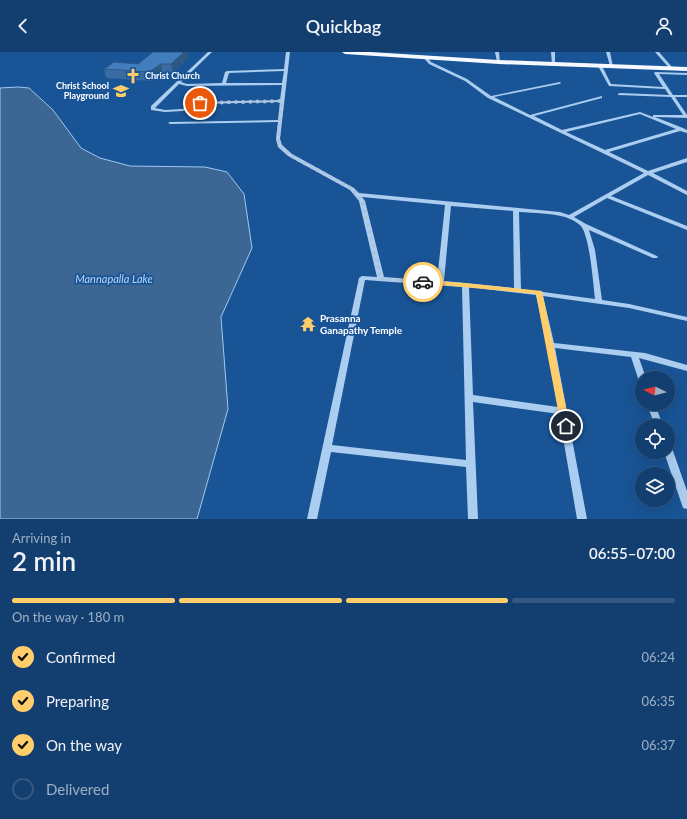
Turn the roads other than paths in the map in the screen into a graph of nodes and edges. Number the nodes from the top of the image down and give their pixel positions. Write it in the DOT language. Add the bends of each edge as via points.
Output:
graph roads {
  1 [pos="210,52"];
  2 [pos="288,52"];
  3 [pos="345,52"];
  4 [pos="497,52"];
  5 [pos="553,52"];
  6 [pos="608,52"];
  7 [pos="657,52"];
  8 [pos="389,54"];
  9 [pos="425,57"];
  10 [pos="499,62"];
  11 [pos="554,64"];
  12 [pos="600,66"];
  13 [pos="612,66"];
  14 [pos="671,68"];
  15 [pos="687,69"];
  16 [pos="286,70"];
  17 [pos="687,74"];
  18 [pos="178,83"];
  19 [pos="559,83"];
  20 [pos="224,84"];
  21 [pos="284,84"];
  22 [pos="667,88"];
  23 [pos="620,94"];
  24 [pos="672,96"];
  25 [pos="687,96"];
  26 [pos="490,97"];
  27 [pos="600,97"];
  28 [pos="282,101"];
  29 [pos="530,116"];
  30 [pos="648,116"];
  31 [pos="686,117"];
  32 [pos="280,121"];
  33 [pos="170,123"];
  34 [pos="681,130"];
  35 [pos="564,131"];
  36 [pos="687,132"];
  37 [pos="605,152"];
  38 [pos="687,160"];
  39 [pos="648,173"];
  40 [pos="687,193"];
  41 [pos="357,195"];
  42 [pos="607,196"];
  43 [pos="448,203"];
  44 [pos="516,210"];
  45 [pos="572,216"];
  46 [pos="585,226"];
  47 [pos="687,228"];
  48 [pos="655,257"];
  49 [pos="381,279"];
  50 [pos="440,283"];
  51 [pos="465,285"];
  52 [pos="518,290"];
  53 [pos="539,293"];
  54 [pos="599,302"];
  55 [pos="687,319"];
  56 [pos="551,345"];
  57 [pos="634,355"];
  58 [pos="687,368"];
  59 [pos="640,371"];
  60 [pos="469,398"];
  61 [pos="563,411"];
  62 [pos="326,448"];
  63 [pos="671,459"];
  64 [pos="471,464"];
  65 [pos="687,505"];
  66 [pos="312,519"];
  67 [pos="473,519"];
  68 [pos="582,519"];
  1 -- 18 [label="street"];
  2 -- 16 [label="street"];
  3 -- 8 [label="main road"];
  4 -- 10 [label="street"];
  5 -- 11 [label="street"];
  6 -- 13 [label="street"];
  7 -- 14 [label="street"];
  8 -- 9 [label="main road"];
  9 -- 10 [label="main road"];
  9 -- 26 [label="street" via="430,63 466,80"];
  10 -- 11 [label="main road"];
  11 -- 12 [label="main road"];
  12 -- 13 [label="main road"];
  12 -- 22 [label="street" via="610,85"];
  13 -- 14 [label="main road"];
  14 -- 15 [label="main road"];
  16 -- 20 [label="street" via="227,72"];
  16 -- 21 [label="street"];
  17 -- 22 [label="street" via="656,73"];
  18 -- 20 [label="street"];
  18 -- 28 [label="street" via="153,109 183,110 200,103"];
  19 -- 26 [label="street"];
  20 -- 21 [label="street"];
  21 -- 28 [label="street"];
  22 -- 24 [label="street"];
  23 -- 24 [label="street"];
  24 -- 25 [label="street"];
  24 -- 31 [label="street"];
  26 -- 29 [label="street"];
  27 -- 29 [label="street"];
  28 -- 32 [label="street"];
  29 -- 35 [label="street"];
  30 -- 31 [label="street"];
  30 -- 34 [label="street"];
  30 -- 35 [label="street" via="640,113"];
  32 -- 33 [label="street"];
  32 -- 41 [label="street" via="280,146 290,155 352,189"];
  34 -- 36 [label="street"];
  34 -- 37 [label="street"];
  35 -- 37 [label="street"];
  37 -- 39 [label="street"];
  38 -- 39 [label="street"];
  39 -- 40 [label="street"];
  39 -- 42 [label="street"];
  41 -- 43 [label="street"];
  41 -- 49 [label="street" via="362,201"];
  42 -- 45 [label="street"];
  42 -- 47 [label="street"];
  43 -- 44 [label="street"];
  43 -- 50 [label="street"];
  44 -- 45 [label="street"];
  44 -- 52 [label="street"];
  45 -- 46 [label="street"];
  46 -- 48 [label="street"];
  46 -- 54 [label="street" via="591,247"];
  49 -- 50 [label="street"];
  49 -- 62 [label="street" via="362,278"];
  50 -- 51 [label="street"];
  51 -- 52 [label="street"];
  51 -- 60 [label="street"];
  52 -- 53 [label="street"];
  53 -- 54 [label="street"];
  53 -- 56 [label="street"];
  54 -- 55 [label="street"];
  56 -- 57 [label="street"];
  56 -- 61 [label="street"];
  57 -- 58 [label="street"];
  57 -- 59 [label="street"];
  60 -- 61 [label="street"];
  60 -- 64 [label="street"];
  61 -- 68 [label="street"];
  62 -- 64 [label="street"];
  62 -- 66 [label="street"];
  63 -- 65 [label="street"];
  64 -- 67 [label="street"];
}
